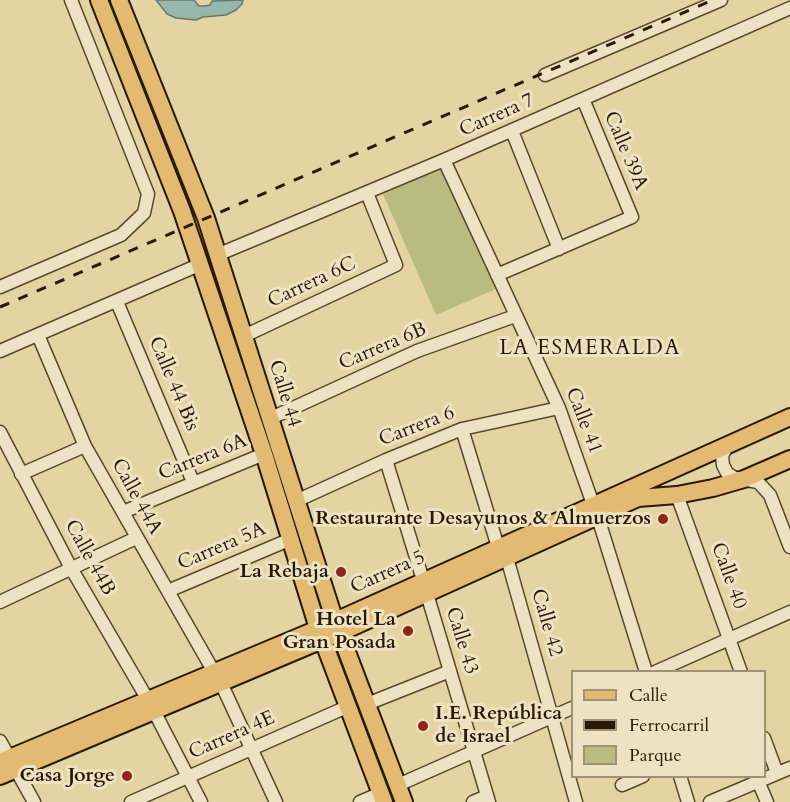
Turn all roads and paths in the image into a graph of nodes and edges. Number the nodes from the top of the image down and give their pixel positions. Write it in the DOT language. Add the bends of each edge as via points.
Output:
graph roads {
  1 [pos="71,0"];
  2 [pos="99,0"];
  3 [pos="118,0"];
  4 [pos="721,0"];
  5 [pos="790,8"];
  6 [pos="544,75"];
  7 [pos="583,99"];
  8 [pos="512,131"];
  9 [pos="444,160"];
  10 [pos="367,193"];
  11 [pos="559,249"];
  12 [pos="217,255"];
  13 [pos="201,264"];
  14 [pos="497,275"];
  15 [pos="0,287"];
  16 [pos="117,302"];
  17 [pos="515,316"];
  18 [pos="38,335"];
  19 [pos="244,336"];
  20 [pos="0,351"];
  21 [pos="559,408"];
  22 [pos="269,419"];
  23 [pos="788,419"];
  24 [pos="462,429"];
  25 [pos="0,432"];
  26 [pos="734,442"];
  27 [pos="85,446"];
  28 [pos="264,454"];
  29 [pos="790,459"];
  30 [pos="386,460"];
  31 [pos="21,474"];
  32 [pos="744,479"];
  33 [pos="193,482"];
  34 [pos="677,495"];
  35 [pos="296,501"];
  36 [pos="595,511"];
  37 [pos="123,512"];
  38 [pos="136,538"];
  39 [pos="291,539"];
  40 [pos="790,547"];
  41 [pos="502,553"];
  42 [pos="71,568"];
  43 [pos="425,587"];
  44 [pos="168,591"];
  45 [pos="0,602"];
  46 [pos="790,612"];
  47 [pos="337,626"];
  48 [pos="322,634"];
  49 [pos="729,639"];
  50 [pos="645,670"];
  51 [pos="659,670"];
  52 [pos="740,670"];
  53 [pos="450,671"];
  54 [pos="217,678"];
  55 [pos="367,704"];
  56 [pos="151,706"];
  57 [pos="349,706"];
  58 [pos="571,709"];
  59 [pos="552,717"];
  60 [pos="0,741"];
  61 [pos="766,741"];
  62 [pos="251,749"];
  63 [pos="474,751"];
  64 [pos="6,766"];
  65 [pos="790,768"];
  66 [pos="777,773"];
  67 [pos="188,777"];
  68 [pos="640,778"];
  69 [pos="680,778"];
  70 [pos="765,778"];
  71 [pos="766,778"];
  72 [pos="758,781"];
  73 [pos="398,785"];
  74 [pos="622,785"];
  75 [pos="383,797"];
  76 [pos="488,799"];
  77 [pos="34,802"];
  78 [pos="131,802"];
  79 [pos="201,802"];
  80 [pos="276,802"];
  81 [pos="360,802"];
  82 [pos="404,802"];
  83 [pos="473,802"];
  84 [pos="576,802"];
  85 [pos="688,802"];
  86 [pos="710,802"];
  87 [pos="767,802"];
  1 -- 15 [label="street" via="148,194 144,213 121,235"];
  2 -- 13 [label="main road, Calle 44"];
  3 -- 12 [label="main road, Calle 44" via="206,218"];
  4 -- 6 [label="street"];
  5 -- 7 [label="street, Carrera 7"];
  7 -- 8 [label="street, Carrera 7"];
  7 -- 11 [label="street, Calle 39A" via="632,217"];
  8 -- 9 [label="street, Carrera 7"];
  8 -- 11 [label="street"];
  9 -- 10 [label="street, Carrera 7"];
  9 -- 14 [label="street, Calle 41"];
  10 -- 12 [label="street, Carrera 7"];
  10 -- 19 [label="street, Carrera 6C" via="396,265"];
  11 -- 14 [label="street"];
  12 -- 19 [label="main road, Calle 44"];
  13 -- 16 [label="street"];
  13 -- 28 [label="main road, Calle 44"];
  14 -- 17 [label="street, Calle 41"];
  16 -- 18 [label="street"];
  16 -- 33 [label="street, Calle 44 Bis"];
  17 -- 21 [label="street, Calle 41"];
  17 -- 22 [label="street, Carrera 6B" via="417,351"];
  18 -- 20 [label="street"];
  18 -- 27 [label="street, Calle 44A"];
  19 -- 22 [label="main road, Calle 44"];
  21 -- 24 [label="street, Carrera 6"];
  21 -- 36 [label="street, Calle 41"];
  22 -- 35 [label="main road, Calle 44"];
  23 -- 26 [label="main road, Carrera 5"];
  24 -- 30 [label="street, Carrera 6"];
  24 -- 41 [label="street, Calle 42"];
  25 -- 31 [label="street, Calle 44B"];
  26 -- 32 [label="street" via="722,456 723,465 735,478"];
  26 -- 36 [label="main road, Carrera 5"];
  27 -- 31 [label="street"];
  27 -- 37 [label="street, Calle 44A"];
  28 -- 33 [label="street, Carrera 6A"];
  28 -- 39 [label="main road, Calle 44"];
  29 -- 32 [label="main road, Carrera 5"];
  30 -- 35 [label="street, Carrera 6"];
  30 -- 43 [label="street, Calle 43"];
  31 -- 42 [label="street, Calle 44B"];
  32 -- 34 [label="main road, Carrera 5"];
  32 -- 40 [label="street" via="758,482 770,495"];
  33 -- 37 [label="street, Carrera 6A"];
  34 -- 36 [label="main road, Carrera 5" via="638,498"];
  34 -- 49 [label="street, Calle 40"];
  35 -- 47 [label="main road, Calle 44"];
  36 -- 41 [label="main road, Carrera 5"];
  36 -- 50 [label="street, Calle 41"];
  37 -- 38 [label="street, Calle 44A"];
  38 -- 42 [label="street"];
  38 -- 44 [label="street, Calle 44A"];
  39 -- 44 [label="street, Carrera 5A"];
  39 -- 48 [label="main road, Calle 44"];
  41 -- 43 [label="main road, Carrera 5"];
  41 -- 59 [label="street, Calle 42"];
  42 -- 45 [label="street"];
  42 -- 56 [label="street, Calle 44B"];
  43 -- 47 [label="main road, Carrera 5"];
  43 -- 53 [label="street, Calle 43"];
  44 -- 54 [label="street, Calle 44A"];
  46 -- 49 [label="street"];
  47 -- 48 [label="main road, Carrera 5"];
  47 -- 55 [label="main road, Calle 44"];
  48 -- 54 [label="main road, Carrera 5"];
  48 -- 57 [label="main road, Calle 44"];
  49 -- 51 [label="street"];
  49 -- 52 [label="street, Calle 40"];
  53 -- 55 [label="street"];
  53 -- 63 [label="street, Calle 43"];
  54 -- 56 [label="main road, Carrera 5"];
  54 -- 62 [label="street, Calle 44A"];
  55 -- 73 [label="main road, Calle 44"];
  56 -- 64 [label="main road, Carrera 5"];
  56 -- 67 [label="street, Calle 44B"];
  57 -- 62 [label="street, Carrera 4E"];
  57 -- 75 [label="main road, Calle 44"];
  58 -- 59 [label="street"];
  59 -- 63 [label="street"];
  59 -- 84 [label="street, Calle 42"];
  60 -- 64 [label="street"];
  61 -- 66 [label="street"];
  62 -- 67 [label="street, Carrera 4E"];
  62 -- 80 [label="street, Calle 44A"];
  63 -- 73 [label="street"];
  63 -- 76 [label="street, Calle 43"];
  64 -- 77 [label="street"];
  65 -- 66 [label="street"];
  66 -- 71 [label="street"];
  67 -- 78 [label="street, Carrera 4E"];
  67 -- 79 [label="street, Calle 44B"];
  68 -- 74 [label="street"];
  69 -- 85 [label="street"];
  70 -- 72 [label="street"];
  72 -- 86 [label="street"];
  72 -- 87 [label="street"];
  73 -- 82 [label="main road, Calle 44"];
  75 -- 81 [label="street"];
  76 -- 83 [label="street"];
}
